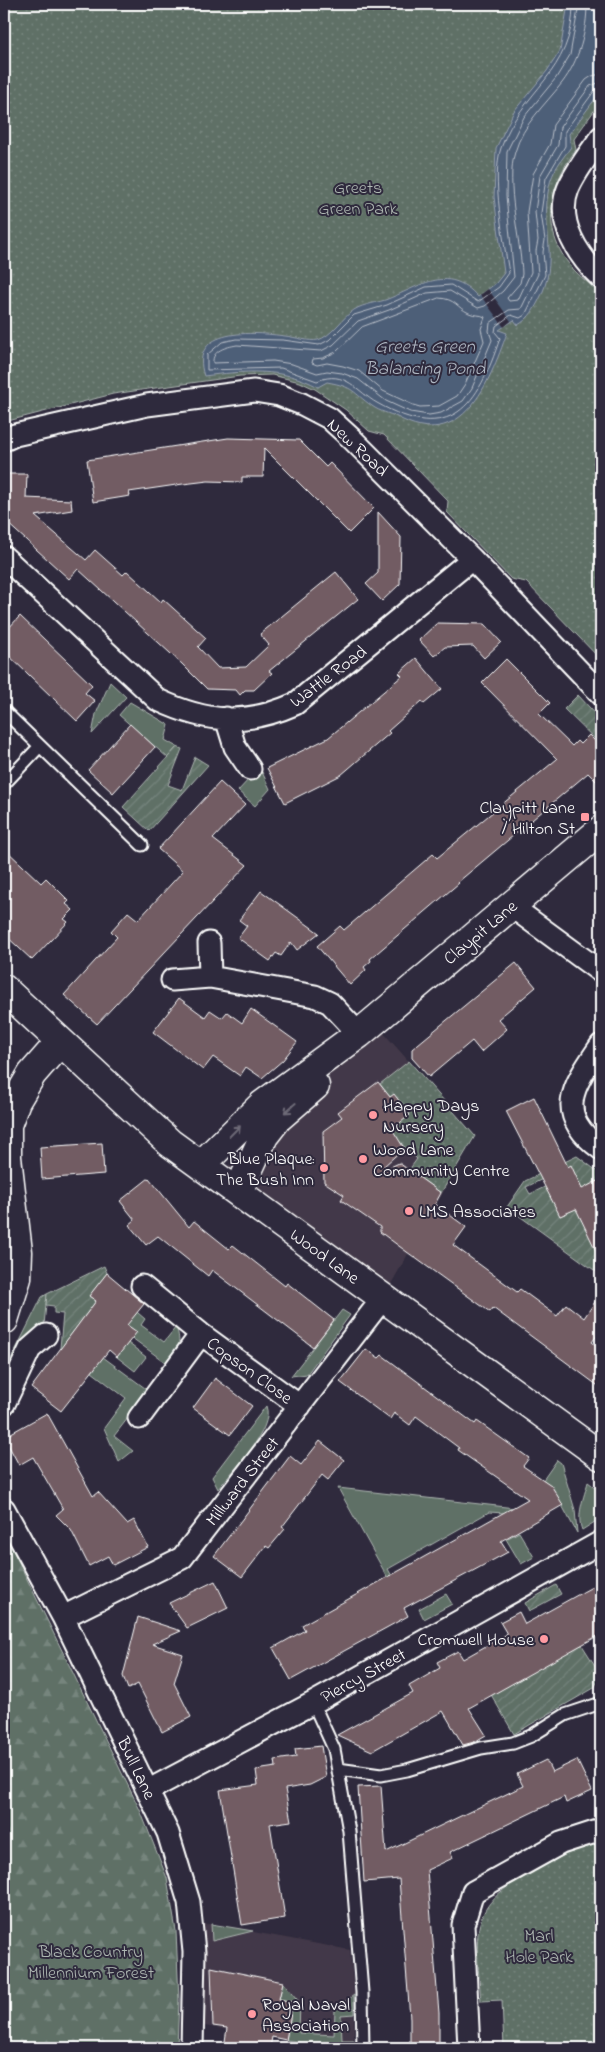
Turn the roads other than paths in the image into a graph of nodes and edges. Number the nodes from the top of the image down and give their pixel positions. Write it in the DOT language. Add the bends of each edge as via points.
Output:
graph roads {
  1 [pos="601,137"];
  2 [pos="601,278"];
  3 [pos="4,440"];
  4 [pos="4,557"];
  5 [pos="472,559"];
  6 [pos="601,694"];
  7 [pos="4,711"];
  8 [pos="226,718"];
  9 [pos="40,746"];
  10 [pos="250,769"];
  11 [pos="4,784"];
  12 [pos="601,830"];
  13 [pos="142,845"];
  14 [pos="510,906"];
  15 [pos="209,942"];
  16 [pos="601,972"];
  17 [pos="210,977"];
  18 [pos="172,980"];
  19 [pos="4,989"];
  20 [pos="359,1034"];
  21 [pos="60,1042"];
  22 [pos="601,1045"];
  23 [pos="601,1149"];
  24 [pos="201,1165"];
  25 [pos="238,1192"];
  26 [pos="142,1286"];
  27 [pos="383,1298"];
  28 [pos="4,1320"];
  29 [pos="201,1334"];
  30 [pos="46,1335"];
  31 [pos="4,1404"];
  32 [pos="300,1406"];
  33 [pos="139,1418"];
  34 [pos="601,1456"];
  35 [pos="4,1509"];
  36 [pos="601,1542"];
  37 [pos="63,1617"];
  38 [pos="601,1703"];
  39 [pos="313,1704"];
  40 [pos="338,1769"];
  41 [pos="149,1790"];
  42 [pos="601,1830"];
  43 [pos="192,2048"];
  44 [pos="364,2048"];
  45 [pos="469,2048"];
  1 -- 2 [label="street" via="567,191 565,211 567,230 576,248"];
  3 -- 5 [label="street, New Road" via="146,405 254,390 279,395 329,418"];
  4 -- 8 [label="street, Wattle Road" via="158,700 183,712"];
  5 -- 6 [label="street, New Road"];
  5 -- 8 [label="street, Wattle Road" via="295,704 270,715"];
  7 -- 9 [label="lane"];
  8 -- 10 [label="street" via="235,747"];
  9 -- 11 [label="lane"];
  9 -- 13 [label="lane"];
  12 -- 14 [label="street, Claypit Lane"];
  14 -- 16 [label="street"];
  14 -- 20 [label="street, Claypit Lane"];
  15 -- 17 [label="street"];
  17 -- 18 [label="street"];
  17 -- 20 [label="street" via="315,996 330,1003"];
  19 -- 21 [label="street, Wood Lane"];
  24 -- 20 [label="street, Claypit Lane, one-way" via="262,1105"];
  20 -- 25 [label="street, Claypit Lane, one-way" via="321,1080 278,1118 264,1136"];
  21 -- 24 [label="street, Wood Lane" via="170,1143"];
  21 -- 28 [label="street" via="32,1074 16,1101 8,1125 7,1157 18,1252 17,1278"];
  22 -- 23 [label="street" via="576,1083 572,1101 580,1129"];
  24 -- 25 [label="street, Wood Lane"];
  25 -- 27 [label="street, Wood Lane"];
  26 -- 29 [label="street, Copson Close"];
  27 -- 32 [label="street, Millward Street"];
  27 -- 34 [label="street, Wood Lane"];
  29 -- 32 [label="street, Copson Close"];
  29 -- 33 [label="street, Copson Close"];
  30 -- 31 [label="street" via="30,1349"];
  32 -- 37 [label="street, Millward Street" via="182,1558"];
  35 -- 37 [label="street, Bull Lane"];
  36 -- 39 [label="street, Piercy Street"];
  37 -- 41 [label="street, Bull Lane"];
  38 -- 40 [label="lane" via="565,1715 513,1743 481,1748 407,1770 381,1775"];
  39 -- 40 [label="lane" via="334,1749"];
  39 -- 41 [label="street, Piercy Street"];
  40 -- 44 [label="lane" via="355,1886"];
  41 -- 43 [label="street, Bull Lane" via="168,1833 189,1902 194,1952"];
  42 -- 45 [label="street" via="561,1843 474,1892 463,1924"];
}
